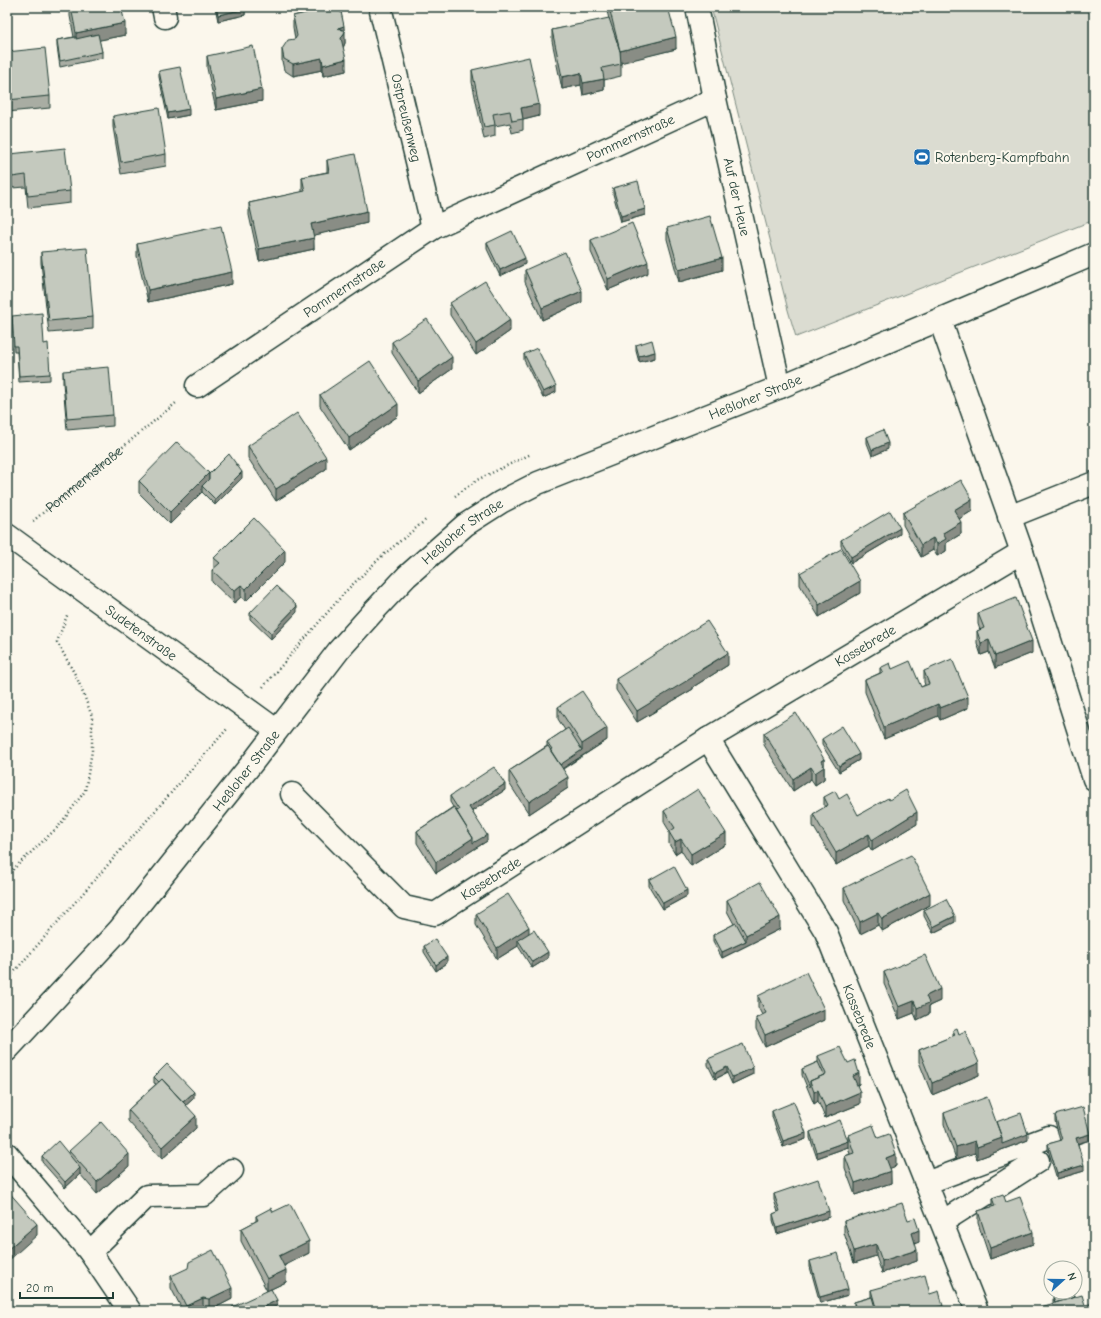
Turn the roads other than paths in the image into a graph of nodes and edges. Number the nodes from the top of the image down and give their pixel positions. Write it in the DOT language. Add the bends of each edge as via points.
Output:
graph roads {
  1 [pos="380,7"];
  2 [pos="697,7"];
  3 [pos="716,99"];
  4 [pos="434,228"];
  5 [pos="1094,254"];
  6 [pos="940,320"];
  7 [pos="197,386"];
  8 [pos="780,386"];
  9 [pos="1094,483"];
  10 [pos="1009,518"];
  11 [pos="9,537"];
  12 [pos="1022,552"];
  13 [pos="276,730"];
  14 [pos="708,739"];
  15 [pos="1094,779"];
  16 [pos="292,794"];
  17 [pos="7,1050"];
  18 [pos="1050,1137"];
  19 [pos="7,1154"];
  20 [pos="1038,1161"];
  21 [pos="232,1170"];
  22 [pos="926,1183"];
  23 [pos="942,1222"];
  24 [pos="90,1252"];
  25 [pos="130,1311"];
  26 [pos="977,1311"];
  1 -- 4 [label="street, Ostpreußenweg"];
  2 -- 3 [label="street, Auf der Heue"];
  3 -- 4 [label="street, Pommernstraße"];
  3 -- 8 [label="street, Auf der Heue"];
  4 -- 7 [label="street, Pommernstraße"];
  5 -- 6 [label="street, Heßloher Straße"];
  6 -- 8 [label="street, Heßloher Straße"];
  6 -- 10 [label="street"];
  8 -- 13 [label="street, Heßloher Straße" via="538,483 465,525 407,576 369,617 339,650"];
  9 -- 10 [label="street"];
  10 -- 12 [label="street"];
  11 -- 13 [label="street, Sudetenstraße"];
  12 -- 14 [label="street, Kassebrede"];
  12 -- 15 [label="street"];
  13 -- 17 [label="street, Heßloher Straße" via="119,930"];
  14 -- 16 [label="street, Kassebrede" via="435,914 404,907"];
  14 -- 22 [label="street, Kassebrede" via="826,932"];
  18 -- 22 [label="street"];
  19 -- 24 [label="street"];
  20 -- 23 [label="street"];
  21 -- 24 [label="street" via="204,1195 147,1196"];
  22 -- 23 [label="street, Kassebrede"];
  23 -- 26 [label="street, Kassebrede"];
  24 -- 25 [label="street"];
}
